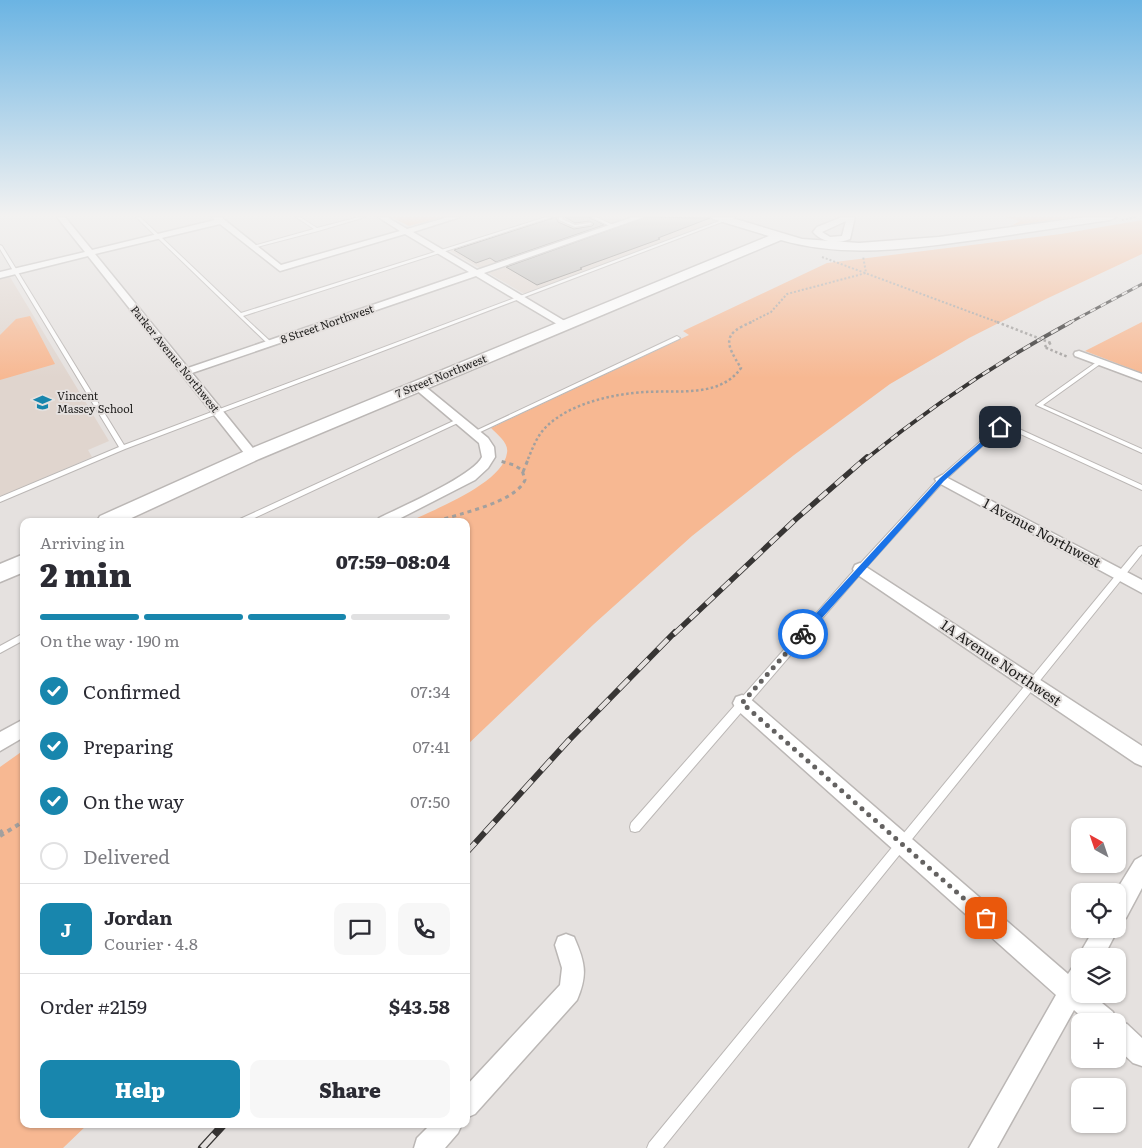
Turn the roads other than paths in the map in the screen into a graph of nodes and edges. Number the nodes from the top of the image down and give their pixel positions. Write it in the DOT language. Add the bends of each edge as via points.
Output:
graph roads {
  1 [pos="22,271"];
  2 [pos="104,271"];
  3 [pos="194,271"];
  4 [pos="382,271"];
  5 [pos="473,271"];
  6 [pos="484,271"];
  7 [pos="587,271"];
  8 [pos="696,271"];
  9 [pos="16,272"];
  10 [pos="477,273"];
  11 [pos="0,275"];
  12 [pos="518,297"];
  13 [pos="240,315"];
  14 [pos="566,325"];
  15 [pos="677,338"];
  16 [pos="269,344"];
  17 [pos="1079,354"];
  18 [pos="1100,362"];
  19 [pos="185,372"];
  20 [pos="1142,378"];
  21 [pos="418,386"];
  22 [pos="218,412"];
  23 [pos="460,420"];
  24 [pos="474,433"];
  25 [pos="123,448"];
  26 [pos="1142,451"];
  27 [pos="252,455"];
  28 [pos="942,479"];
  29 [pos="1142,488"];
  30 [pos="0,500"];
  31 [pos="114,518"];
  32 [pos="248,518"];
  33 [pos="390,518"];
  34 [pos="1142,549"];
  35 [pos="20,564"];
  36 [pos="860,569"];
  37 [pos="0,574"];
  38 [pos="1121,575"];
  39 [pos="1142,587"];
  40 [pos="20,638"];
  41 [pos="0,650"];
  42 [pos="1032,684"];
  43 [pos="742,703"];
  44 [pos="20,730"];
  45 [pos="0,742"];
  46 [pos="1142,757"];
  47 [pos="635,827"];
  48 [pos="902,844"];
  49 [pos="1142,867"];
  50 [pos="1126,896"];
  51 [pos="566,945"];
  52 [pos="1071,981"];
  53 [pos="1071,991"];
  54 [pos="1090,1003"];
  55 [pos="1098,1013"];
  56 [pos="1126,1040"];
  57 [pos="1142,1054"];
  58 [pos="470,1101"];
  59 [pos="445,1128"];
  60 [pos="427,1148"];
  61 [pos="654,1148"];
  62 [pos="982,1148"];
  1 -- 9 [label="street"];
  2 -- 19 [label="street, Parker Avenue Northwest"];
  3 -- 13 [label="lane"];
  4 -- 13 [label="lane"];
  5 -- 10 [label="street"];
  6 -- 10 [label="street, 8 Street Northwest"];
  7 -- 12 [label="lane"];
  8 -- 14 [label="street, 7 Street Northwest"];
  9 -- 11 [label="street"];
  9 -- 25 [label="lane"];
  10 -- 12 [label="street"];
  10 -- 16 [label="street, 8 Street Northwest"];
  12 -- 14 [label="street"];
  12 -- 22 [label="lane"];
  13 -- 16 [label="lane"];
  14 -- 21 [label="street, 7 Street Northwest"];
  15 -- 24 [label="lane"];
  16 -- 19 [label="street, 8 Street Northwest"];
  17 -- 18 [label="street"];
  18 -- 20 [label="street"];
  18 -- 26 [label="lane" via="1039,405"];
  19 -- 22 [label="street, Parker Avenue Northwest"];
  21 -- 23 [label="street"];
  21 -- 27 [label="street, 7 Street Northwest"];
  22 -- 25 [label="lane"];
  22 -- 27 [label="street, Parker Avenue Northwest"];
  23 -- 24 [label="street"];
  23 -- 32 [label="lane"];
  24 -- 33 [label="street" via="489,449 490,457 483,467 470,477"];
  25 -- 30 [label="lane"];
  27 -- 31 [label="street, 7 Street Northwest"];
  28 -- 29 [label="lane" via="997,429 1004,427 1016,429"];
  28 -- 36 [label="lane"];
  28 -- 38 [label="street, 1 Avenue Northwest"];
  34 -- 38 [label="lane"];
  35 -- 37 [label="street"];
  36 -- 42 [label="street, 1A Avenue Northwest"];
  36 -- 43 [label="lane"];
  38 -- 39 [label="street, 1 Avenue Northwest"];
  38 -- 42 [label="lane"];
  40 -- 41 [label="lane"];
  42 -- 46 [label="street, 1A Avenue Northwest"];
  42 -- 48 [label="lane"];
  43 -- 47 [label="lane"];
  43 -- 48 [label="street"];
  44 -- 45 [label="street"];
  48 -- 52 [label="street"];
  48 -- 61 [label="lane"];
  49 -- 50 [label="street"];
  51 -- 58 [label="street" via="575,976 569,992"];
  53 -- 62 [label="street"];
  54 -- 55 [label="street"];
  56 -- 57 [label="street"];
  59 -- 60 [label="street"];
}
